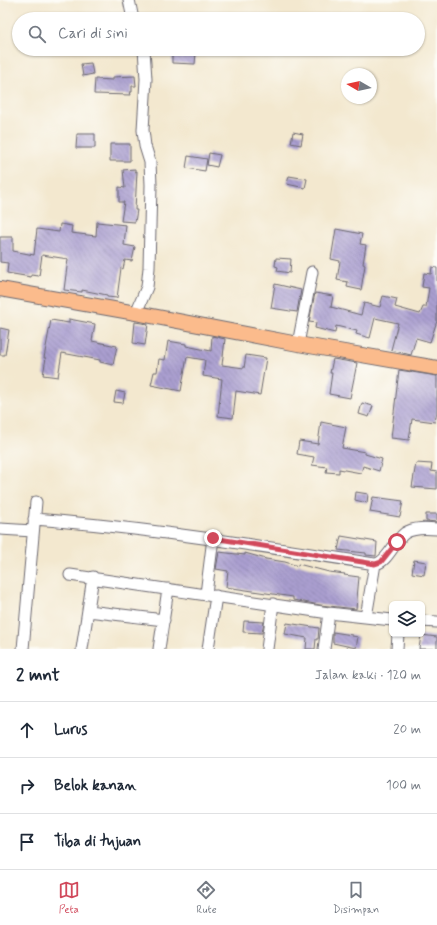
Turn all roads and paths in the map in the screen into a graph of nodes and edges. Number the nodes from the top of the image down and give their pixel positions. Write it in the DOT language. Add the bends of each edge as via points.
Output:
graph roads {
  1 [pos="129,0"];
  2 [pos="132,12"];
  3 [pos="144,56"];
  4 [pos="312,272"];
  5 [pos="0,289"];
  6 [pos="136,313"];
  7 [pos="298,344"];
  8 [pos="437,368"];
  9 [pos="36,502"];
  10 [pos="34,519"];
  11 [pos="0,529"];
  12 [pos="437,529"];
  13 [pos="33,531"];
  14 [pos="213,538"];
  15 [pos="375,564"];
  16 [pos="70,575"];
  17 [pos="93,577"];
  18 [pos="168,589"];
  19 [pos="211,595"];
  20 [pos="273,604"];
  21 [pos="88,611"];
  22 [pos="329,613"];
  23 [pos="366,617"];
  24 [pos="164,620"];
  25 [pos="389,620"];
  26 [pos="425,621"];
  27 [pos="437,622"];
  28 [pos="398,637"];
  29 [pos="23,649"];
  30 [pos="82,649"];
  31 [pos="159,649"];
  32 [pos="208,649"];
  33 [pos="267,649"];
  34 [pos="324,649"];
  35 [pos="397,649"];
  1 -- 2 [label="street"];
  3 -- 6 [label="street" via="144,130 151,185 149,268 147,287"];
  4 -- 7 [label="street"];
  5 -- 6 [label="main road"];
  6 -- 7 [label="main road"];
  7 -- 8 [label="main road"];
  9 -- 10 [label="street"];
  10 -- 13 [label="street"];
  10 -- 14 [label="street"];
  11 -- 13 [label="street"];
  12 -- 15 [label="street" via="418,528 406,532 381,562"];
  13 -- 29 [label="street"];
  14 -- 15 [label="street"];
  14 -- 19 [label="street"];
  15 -- 23 [label="street"];
  16 -- 17 [label="street"];
  17 -- 18 [label="street"];
  17 -- 21 [label="street"];
  18 -- 19 [label="street"];
  18 -- 24 [label="street"];
  19 -- 20 [label="street"];
  19 -- 32 [label="street"];
  20 -- 22 [label="street"];
  20 -- 33 [label="street"];
  21 -- 24 [label="street"];
  21 -- 30 [label="street"];
  22 -- 23 [label="street"];
  22 -- 34 [label="street"];
  23 -- 25 [label="street"];
  24 -- 31 [label="street"];
  26 -- 27 [label="street"];
  28 -- 35 [label="street"];
}
